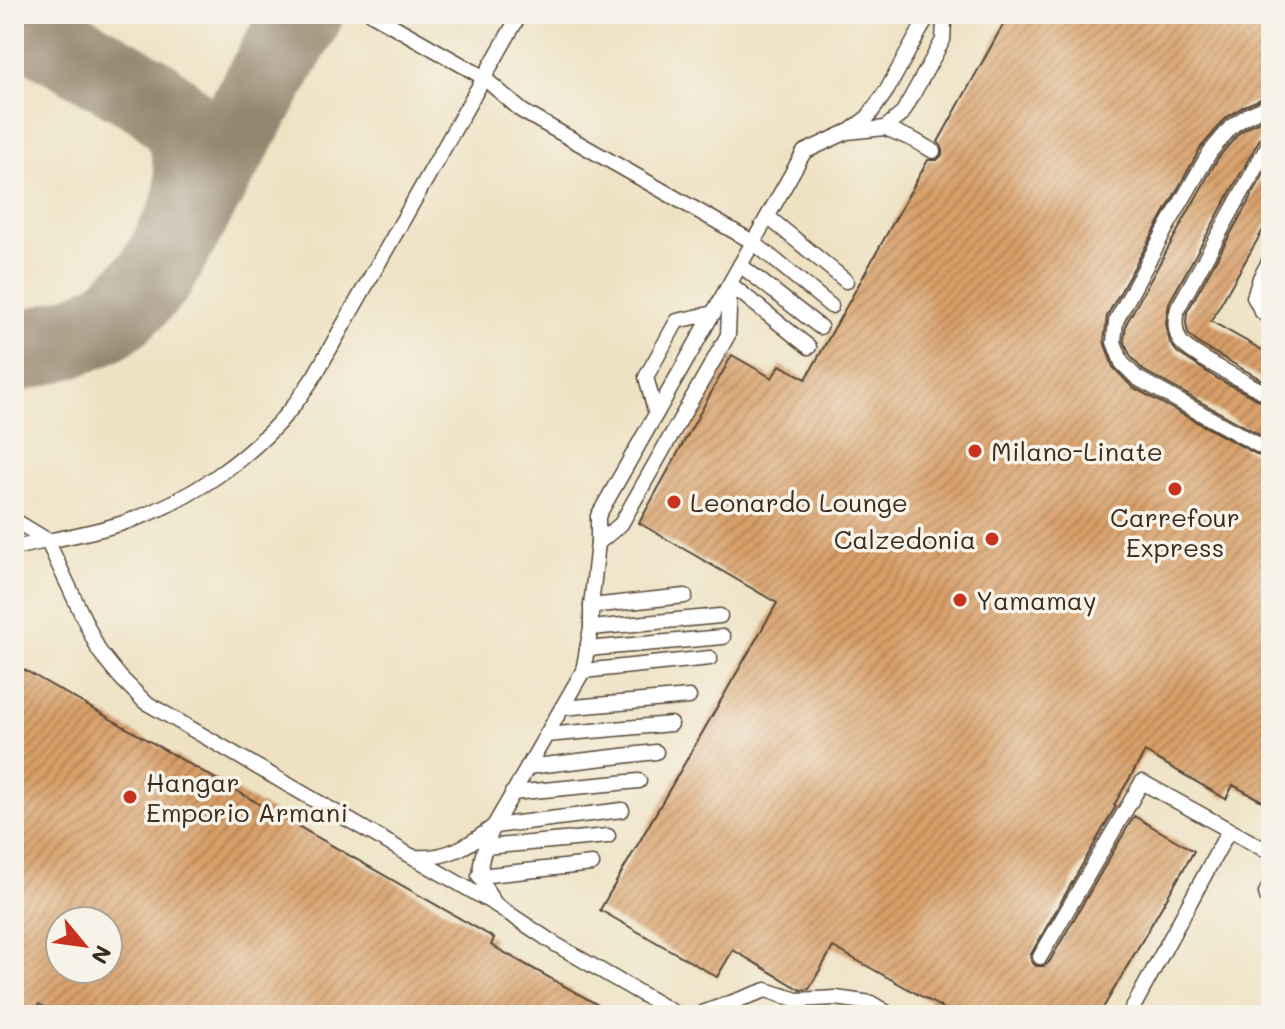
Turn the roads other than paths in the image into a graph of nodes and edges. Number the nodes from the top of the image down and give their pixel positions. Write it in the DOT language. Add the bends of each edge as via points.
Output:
graph roads {
  1 [pos="372,14"];
  2 [pos="520,14"];
  3 [pos="929,14"];
  4 [pos="938,14"];
  5 [pos="483,77"];
  6 [pos="1271,105"];
  7 [pos="885,128"];
  8 [pos="847,132"];
  9 [pos="1271,140"];
  10 [pos="933,151"];
  11 [pos="768,217"];
  12 [pos="753,242"];
  13 [pos="1271,258"];
  14 [pos="740,265"];
  15 [pos="846,281"];
  16 [pos="730,284"];
  17 [pos="831,306"];
  18 [pos="714,313"];
  19 [pos="1271,320"];
  20 [pos="820,327"];
  21 [pos="809,347"];
  22 [pos="1271,396"];
  23 [pos="656,414"];
  24 [pos="1271,452"];
  25 [pos="14,520"];
  26 [pos="47,540"];
  27 [pos="598,543"];
  28 [pos="14,548"];
  29 [pos="685,596"];
  30 [pos="591,606"];
  31 [pos="720,616"];
  32 [pos="591,628"];
  33 [pos="723,637"];
  34 [pos="587,649"];
  35 [pos="710,658"];
  36 [pos="583,671"];
  37 [pos="689,697"];
  38 [pos="562,708"];
  39 [pos="671,724"];
  40 [pos="546,735"];
  41 [pos="656,752"];
  42 [pos="527,767"];
  43 [pos="639,781"];
  44 [pos="512,793"];
  45 [pos="622,810"];
  46 [pos="494,826"];
  47 [pos="1229,830"];
  48 [pos="608,836"];
  49 [pos="485,847"];
  50 [pos="1271,853"];
  51 [pos="410,856"];
  52 [pos="592,864"];
  53 [pos="479,876"];
  54 [pos="1271,883"];
  55 [pos="496,905"];
  56 [pos="1271,908"];
  57 [pos="1040,957"];
  58 [pos="703,1014"];
  59 [pos="678,1015"];
  60 [pos="891,1015"];
  61 [pos="1129,1015"];
  1 -- 5 [label="lane"];
  2 -- 5 [label="lane"];
  3 -- 8 [label="lane" via="887,90 868,117"];
  4 -- 7 [label="lane" via="944,22 943,40 902,114"];
  5 -- 12 [label="lane" via="522,111"];
  5 -- 26 [label="lane" via="315,375 290,410 229,468 195,491 128,522"];
  6 -- 24 [label="lane" via="1232,126 1210,152 1116,321 1114,342 1122,363 1137,378"];
  7 -- 8 [label="lane"];
  7 -- 10 [label="lane"];
  8 -- 11 [label="lane" via="804,152"];
  9 -- 22 [label="lane" via="1174,323 1180,342"];
  11 -- 12 [label="lane"];
  11 -- 15 [label="lane"];
  12 -- 14 [label="lane"];
  12 -- 17 [label="lane"];
  13 -- 19 [label="lane" via="1254,297"];
  14 -- 16 [label="lane"];
  14 -- 20 [label="lane"];
  16 -- 18 [label="lane"];
  16 -- 21 [label="lane"];
  16 -- 27 [label="lane" via="728,335 621,524"];
  18 -- 23 [label="lane"];
  18 -- 23 [label="lane" via="677,321 646,377"];
  23 -- 27 [label="lane" via="598,516"];
  25 -- 26 [label="lane"];
  26 -- 28 [label="lane"];
  26 -- 51 [label="lane" via="99,651 145,702"];
  27 -- 30 [label="lane"];
  29 -- 30 [label="lane"];
  30 -- 32 [label="lane"];
  31 -- 32 [label="lane"];
  32 -- 34 [label="lane"];
  33 -- 34 [label="lane"];
  34 -- 36 [label="lane"];
  35 -- 36 [label="lane"];
  36 -- 38 [label="lane"];
  37 -- 38 [label="lane"];
  38 -- 40 [label="lane"];
  39 -- 40 [label="lane"];
  40 -- 42 [label="lane"];
  41 -- 42 [label="lane"];
  42 -- 44 [label="lane"];
  43 -- 44 [label="lane"];
  44 -- 46 [label="lane"];
  45 -- 46 [label="lane"];
  46 -- 49 [label="lane"];
  46 -- 51 [label="lane" via="444,856"];
  47 -- 50 [label="lane"];
  47 -- 57 [label="lane" via="1142,782"];
  47 -- 61 [label="lane"];
  48 -- 49 [label="lane"];
  49 -- 53 [label="lane"];
  51 -- 55 [label="lane"];
  52 -- 53 [label="lane"];
  53 -- 55 [label="lane"];
  54 -- 56 [label="lane" via="1266,893"];
  55 -- 59 [label="lane"];
  58 -- 60 [label="lane" via="766,990 797,1000 871,1003"];
}
